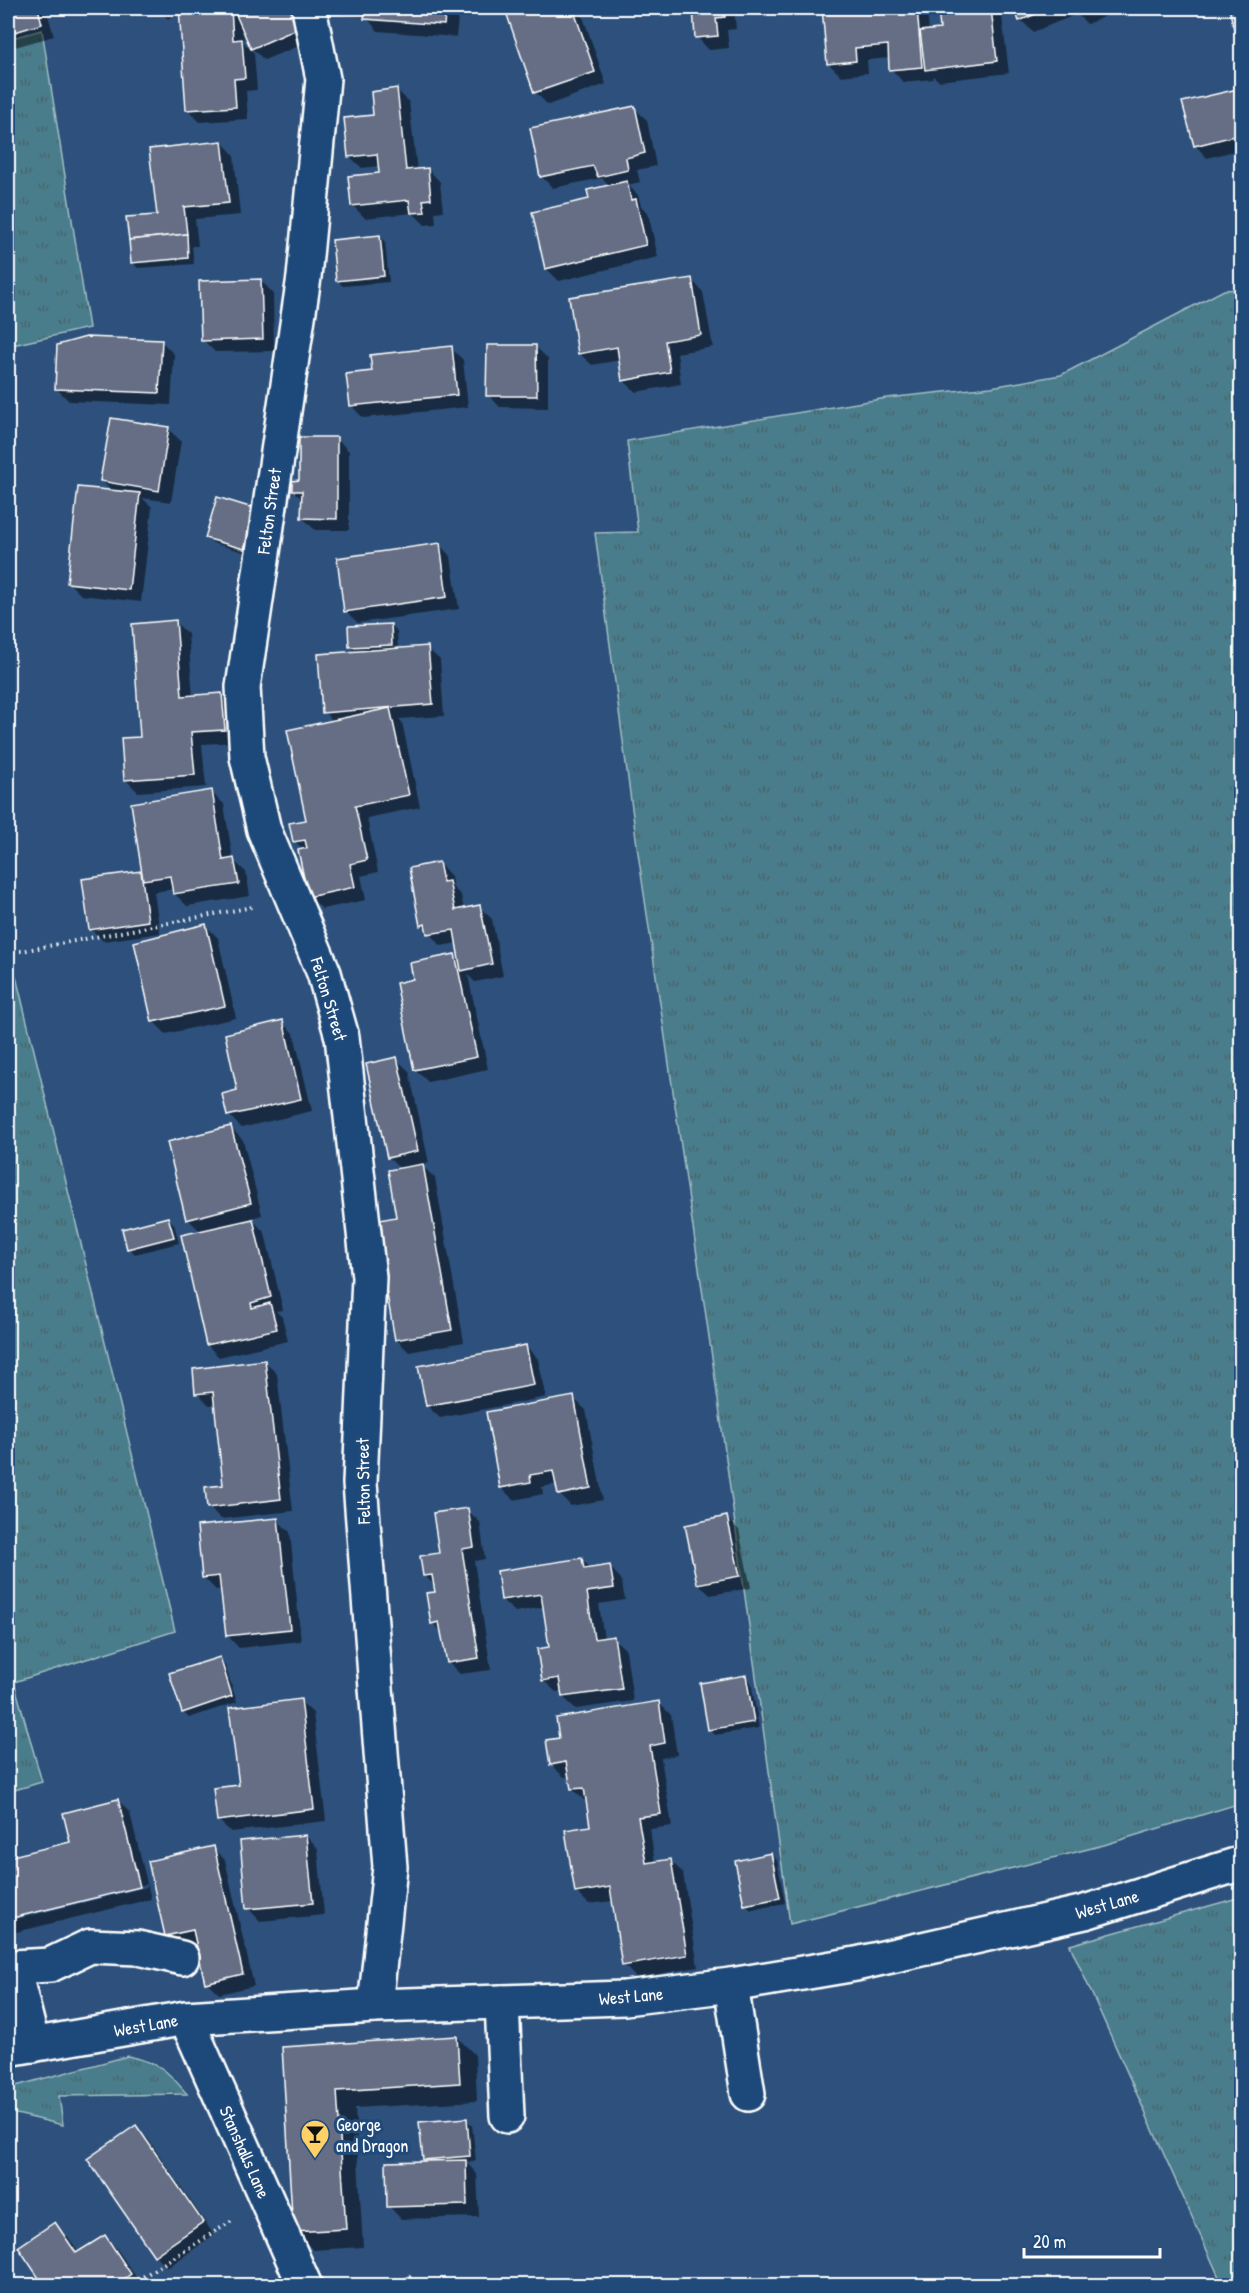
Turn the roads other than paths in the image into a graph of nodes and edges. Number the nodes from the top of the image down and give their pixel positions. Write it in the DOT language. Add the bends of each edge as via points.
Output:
graph roads {
  1 [pos="309,8"];
  2 [pos="1242,1863"];
  3 [pos="182,1958"];
  4 [pos="731,1985"];
  5 [pos="502,2002"];
  6 [pos="375,2006"];
  7 [pos="186,2018"];
  8 [pos="20,2047"];
  9 [pos="748,2094"];
  10 [pos="507,2116"];
  11 [pos="304,2286"];
  1 -- 6 [label="street, Felton Street" via="323,79 304,278 243,687 247,757 264,830 324,973 342,1037 369,1276 360,1483 390,1867"];
  2 -- 4 [label="street, West Lane" via="1085,1912 856,1964"];
  3 -- 8 [label="street" via="138,1947 90,1946 50,1965 13,1967"];
  4 -- 5 [label="street, West Lane" via="625,1998"];
  4 -- 9 [label="street"];
  5 -- 6 [label="street, West Lane"];
  5 -- 10 [label="street"];
  6 -- 7 [label="street, West Lane"];
  7 -- 8 [label="street, West Lane"];
  7 -- 11 [label="street, Stanshalls Lane"];
}
